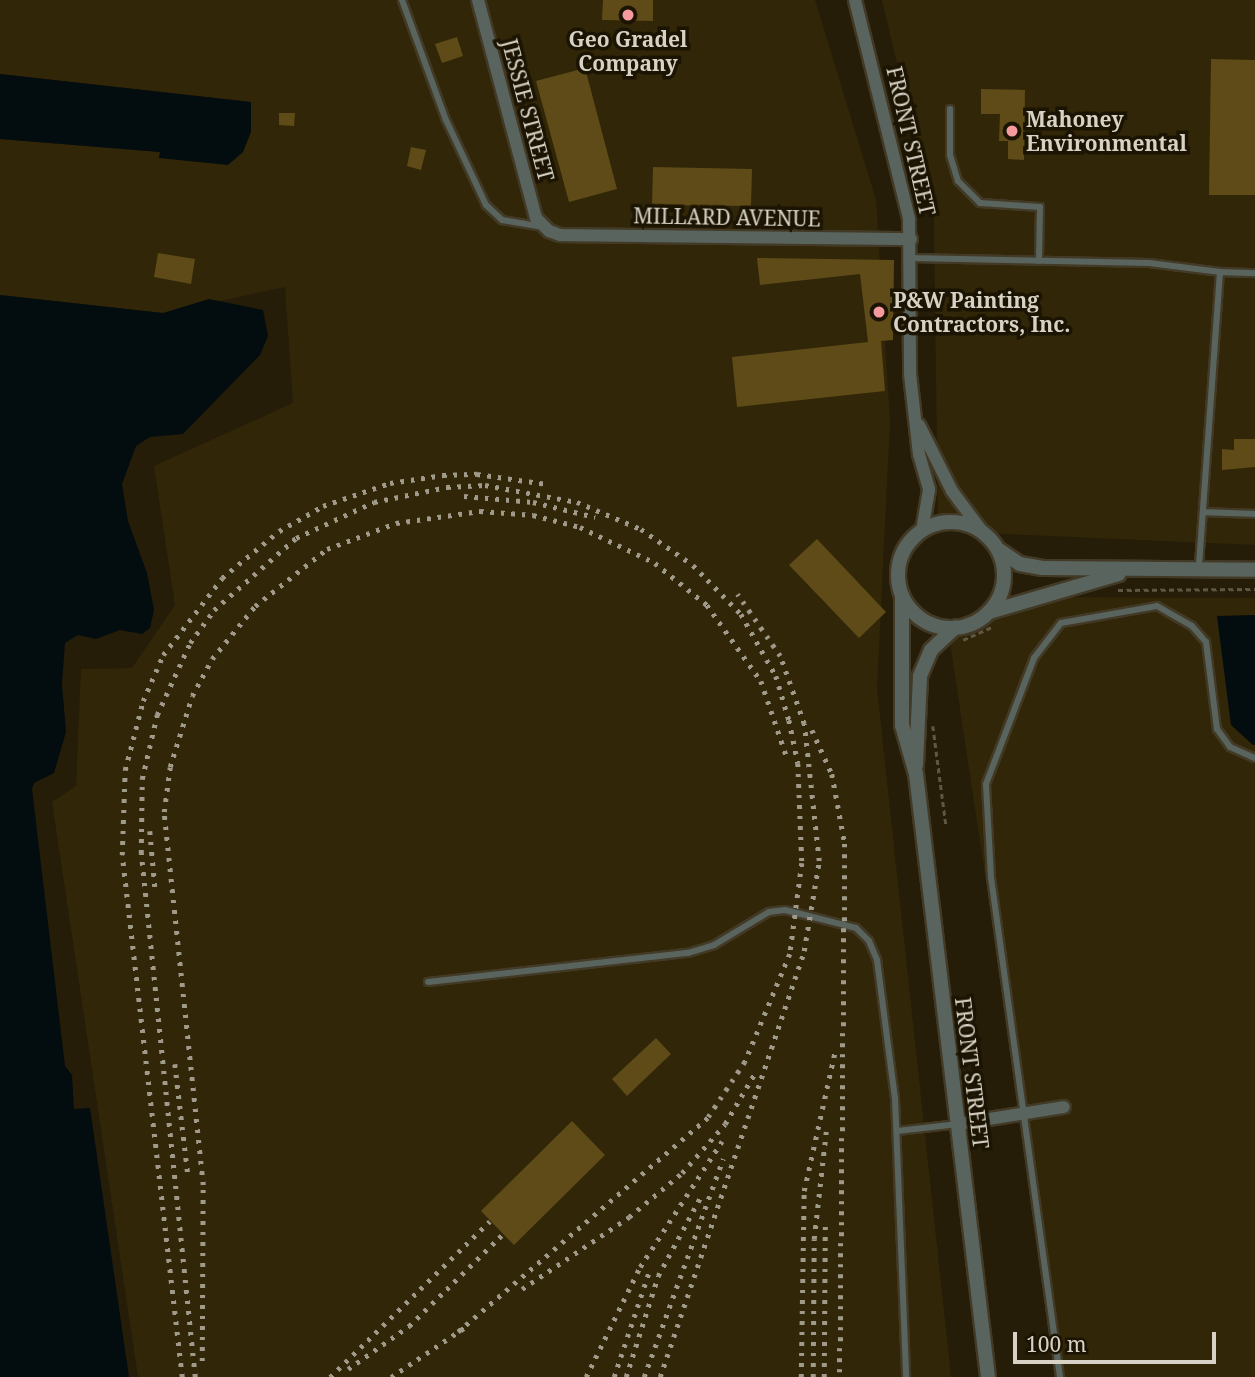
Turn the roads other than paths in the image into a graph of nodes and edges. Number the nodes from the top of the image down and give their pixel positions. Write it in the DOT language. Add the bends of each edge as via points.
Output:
graph roads {
  1 [pos="402,0"];
  2 [pos="478,0"];
  3 [pos="855,0"];
  4 [pos="950,109"];
  5 [pos="544,227"];
  6 [pos="911,239"];
  7 [pos="911,258"];
  8 [pos="1039,261"];
  9 [pos="1220,272"];
  10 [pos="1255,273"];
  11 [pos="916,418"];
  12 [pos="1203,512"];
  13 [pos="1255,514"];
  14 [pos="922,531"];
  15 [pos="984,534"];
  16 [pos="995,546"];
  17 [pos="1199,569"];
  18 [pos="1134,570"];
  19 [pos="1255,570"];
  20 [pos="902,594"];
  21 [pos="989,612"];
  22 [pos="955,628"];
  23 [pos="1255,758"];
  24 [pos="916,774"];
  25 [pos="428,982"];
  26 [pos="1064,1108"];
  27 [pos="1023,1114"];
  28 [pos="958,1124"];
  29 [pos="898,1131"];
  30 [pos="906,1377"];
  31 [pos="988,1377"];
  32 [pos="1060,1377"];
  1 -- 5 [label="lane" via="446,120 486,205 502,220"];
  2 -- 5 [label="street, JESSIE STREET" via="536,218"];
  3 -- 6 [label="street, FRONT STREET"];
  4 -- 8 [label="lane" via="950,155 958,181 980,203 1040,207"];
  5 -- 6 [label="street, MILLARD AVENUE" via="560,235"];
  6 -- 7 [label="street, FRONT STREET"];
  7 -- 8 [label="lane"];
  7 -- 11 [label="street, FRONT STREET" via="909,344"];
  8 -- 9 [label="lane" via="1149,263"];
  9 -- 10 [label="lane"];
  9 -- 12 [label="lane"];
  11 -- 14 [label="street, FRONT STREET" via="929,490"];
  11 -- 15 [label="street, FRONT STREET" via="952,491"];
  12 -- 13 [label="lane"];
  12 -- 17 [label="lane"];
  14 -- 15 [label="street" via="956,523"];
  14 -- 20 [label="street" via="900,561"];
  15 -- 16 [label="street"];
  16 -- 18 [label="street" via="1013,561 1035,568"];
  16 -- 21 [label="street" via="1003,580"];
  17 -- 18 [label="street"];
  17 -- 19 [label="street"];
  18 -- 21 [label="street"];
  20 -- 22 [label="street" via="926,621"];
  20 -- 24 [label="street, FRONT STREET" via="902,726"];
  21 -- 22 [label="street"];
  22 -- 24 [label="street, FRONT STREET" via="931,650 920,676"];
  23 -- 27 [label="lane" via="1230,747 1217,729 1206,642 1192,626 1166,610 1157,606 1061,623 1034,658 986,784 991,877"];
  24 -- 28 [label="street, FRONT STREET"];
  25 -- 29 [label="lane" via="688,953 714,945 777,911 845,921 869,941 877,960"];
  26 -- 27 [label="street"];
  27 -- 28 [label="street"];
  27 -- 32 [label="lane"];
  28 -- 29 [label="lane"];
  28 -- 31 [label="street, FRONT STREET"];
  29 -- 30 [label="lane"];
}
